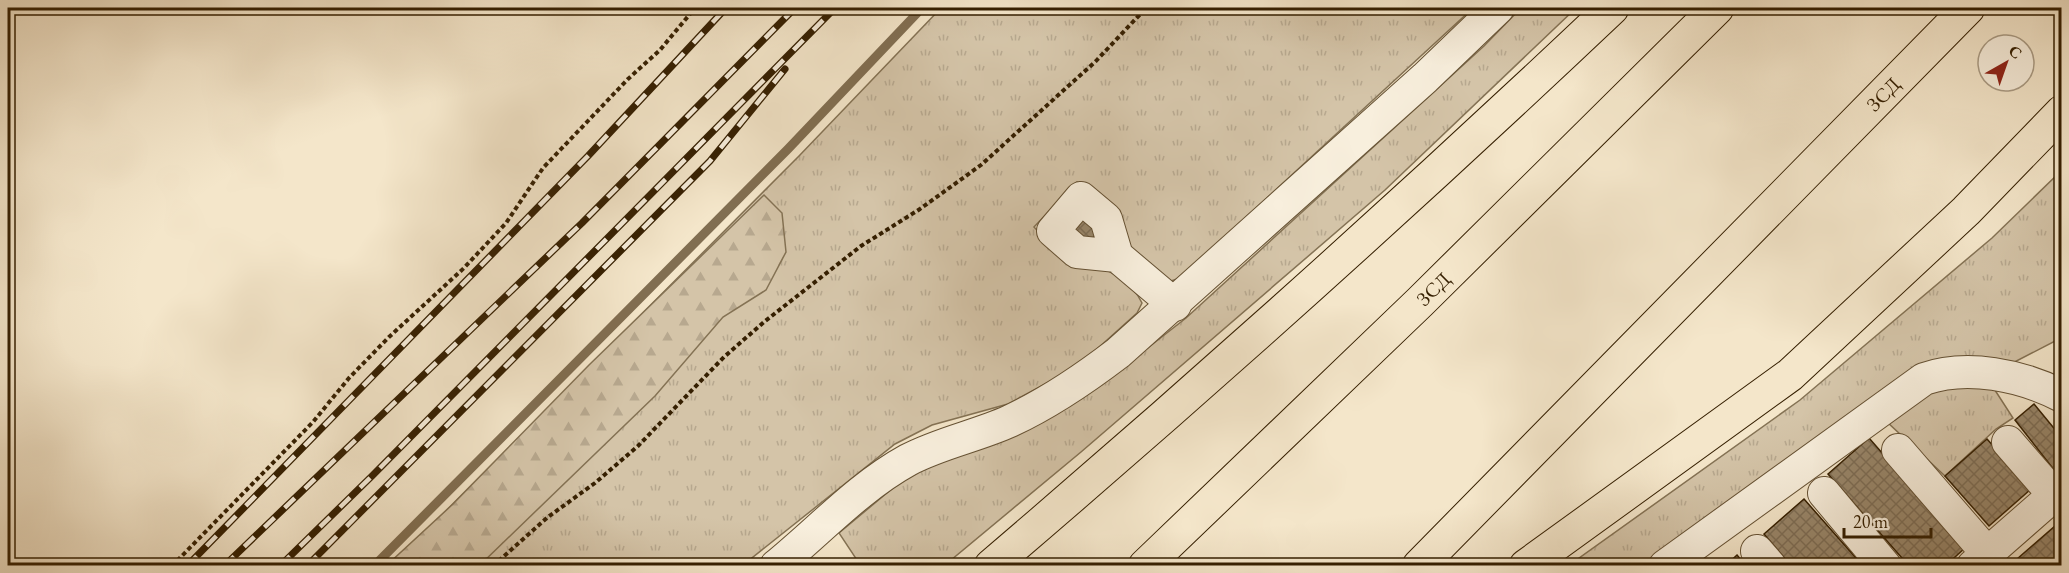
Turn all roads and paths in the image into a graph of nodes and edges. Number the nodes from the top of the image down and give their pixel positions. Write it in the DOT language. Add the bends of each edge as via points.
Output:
graph roads {
  1 [pos="695,8"];
  2 [pos="1146,8"];
  3 [pos="1498,8"];
  4 [pos="1612,8"];
  5 [pos="1717,8"];
  6 [pos="1968,8"];
  7 [pos="2061,112"];
  8 [pos="1117,256"];
  9 [pos="1175,305"];
  10 [pos="2061,396"];
  11 [pos="2008,442"];
  12 [pos="1898,450"];
  13 [pos="1824,493"];
  14 [pos="1980,559"];
  15 [pos="172,566"];
  16 [pos="493,566"];
  17 [pos="776,566"];
  18 [pos="991,566"];
  19 [pos="1145,566"];
  20 [pos="1419,566"];
  21 [pos="1526,566"];
  22 [pos="1665,566"];
  23 [pos="1885,566"];
  1 -- 15 [label="path" via="660,50 543,168 512,216 464,268 389,337 313,422"];
  2 -- 16 [label="path" via="1096,61 981,165 861,246 764,322 724,357 638,446"];
  3 -- 9 [label="lane"];
  4 -- 18 [label="main road" via="1464,148 1137,441"];
  5 -- 19 [label="main road, ЗСД" via="1420,302"];
  6 -- 20 [label="main road, ЗСД"];
  7 -- 21 [label="main road" via="1966,211 1790,375"];
  8 -- 9 [label="lane"];
  9 -- 17 [label="lane" via="1072,388 1010,420 899,466 860,492"];
  10 -- 22 [label="lane" via="2023,381 1965,371 1944,372 1924,379"];
  11 -- 14 [label="lane" via="2054,495"];
  12 -- 14 [label="lane"];
  13 -- 23 [label="lane"];
}
